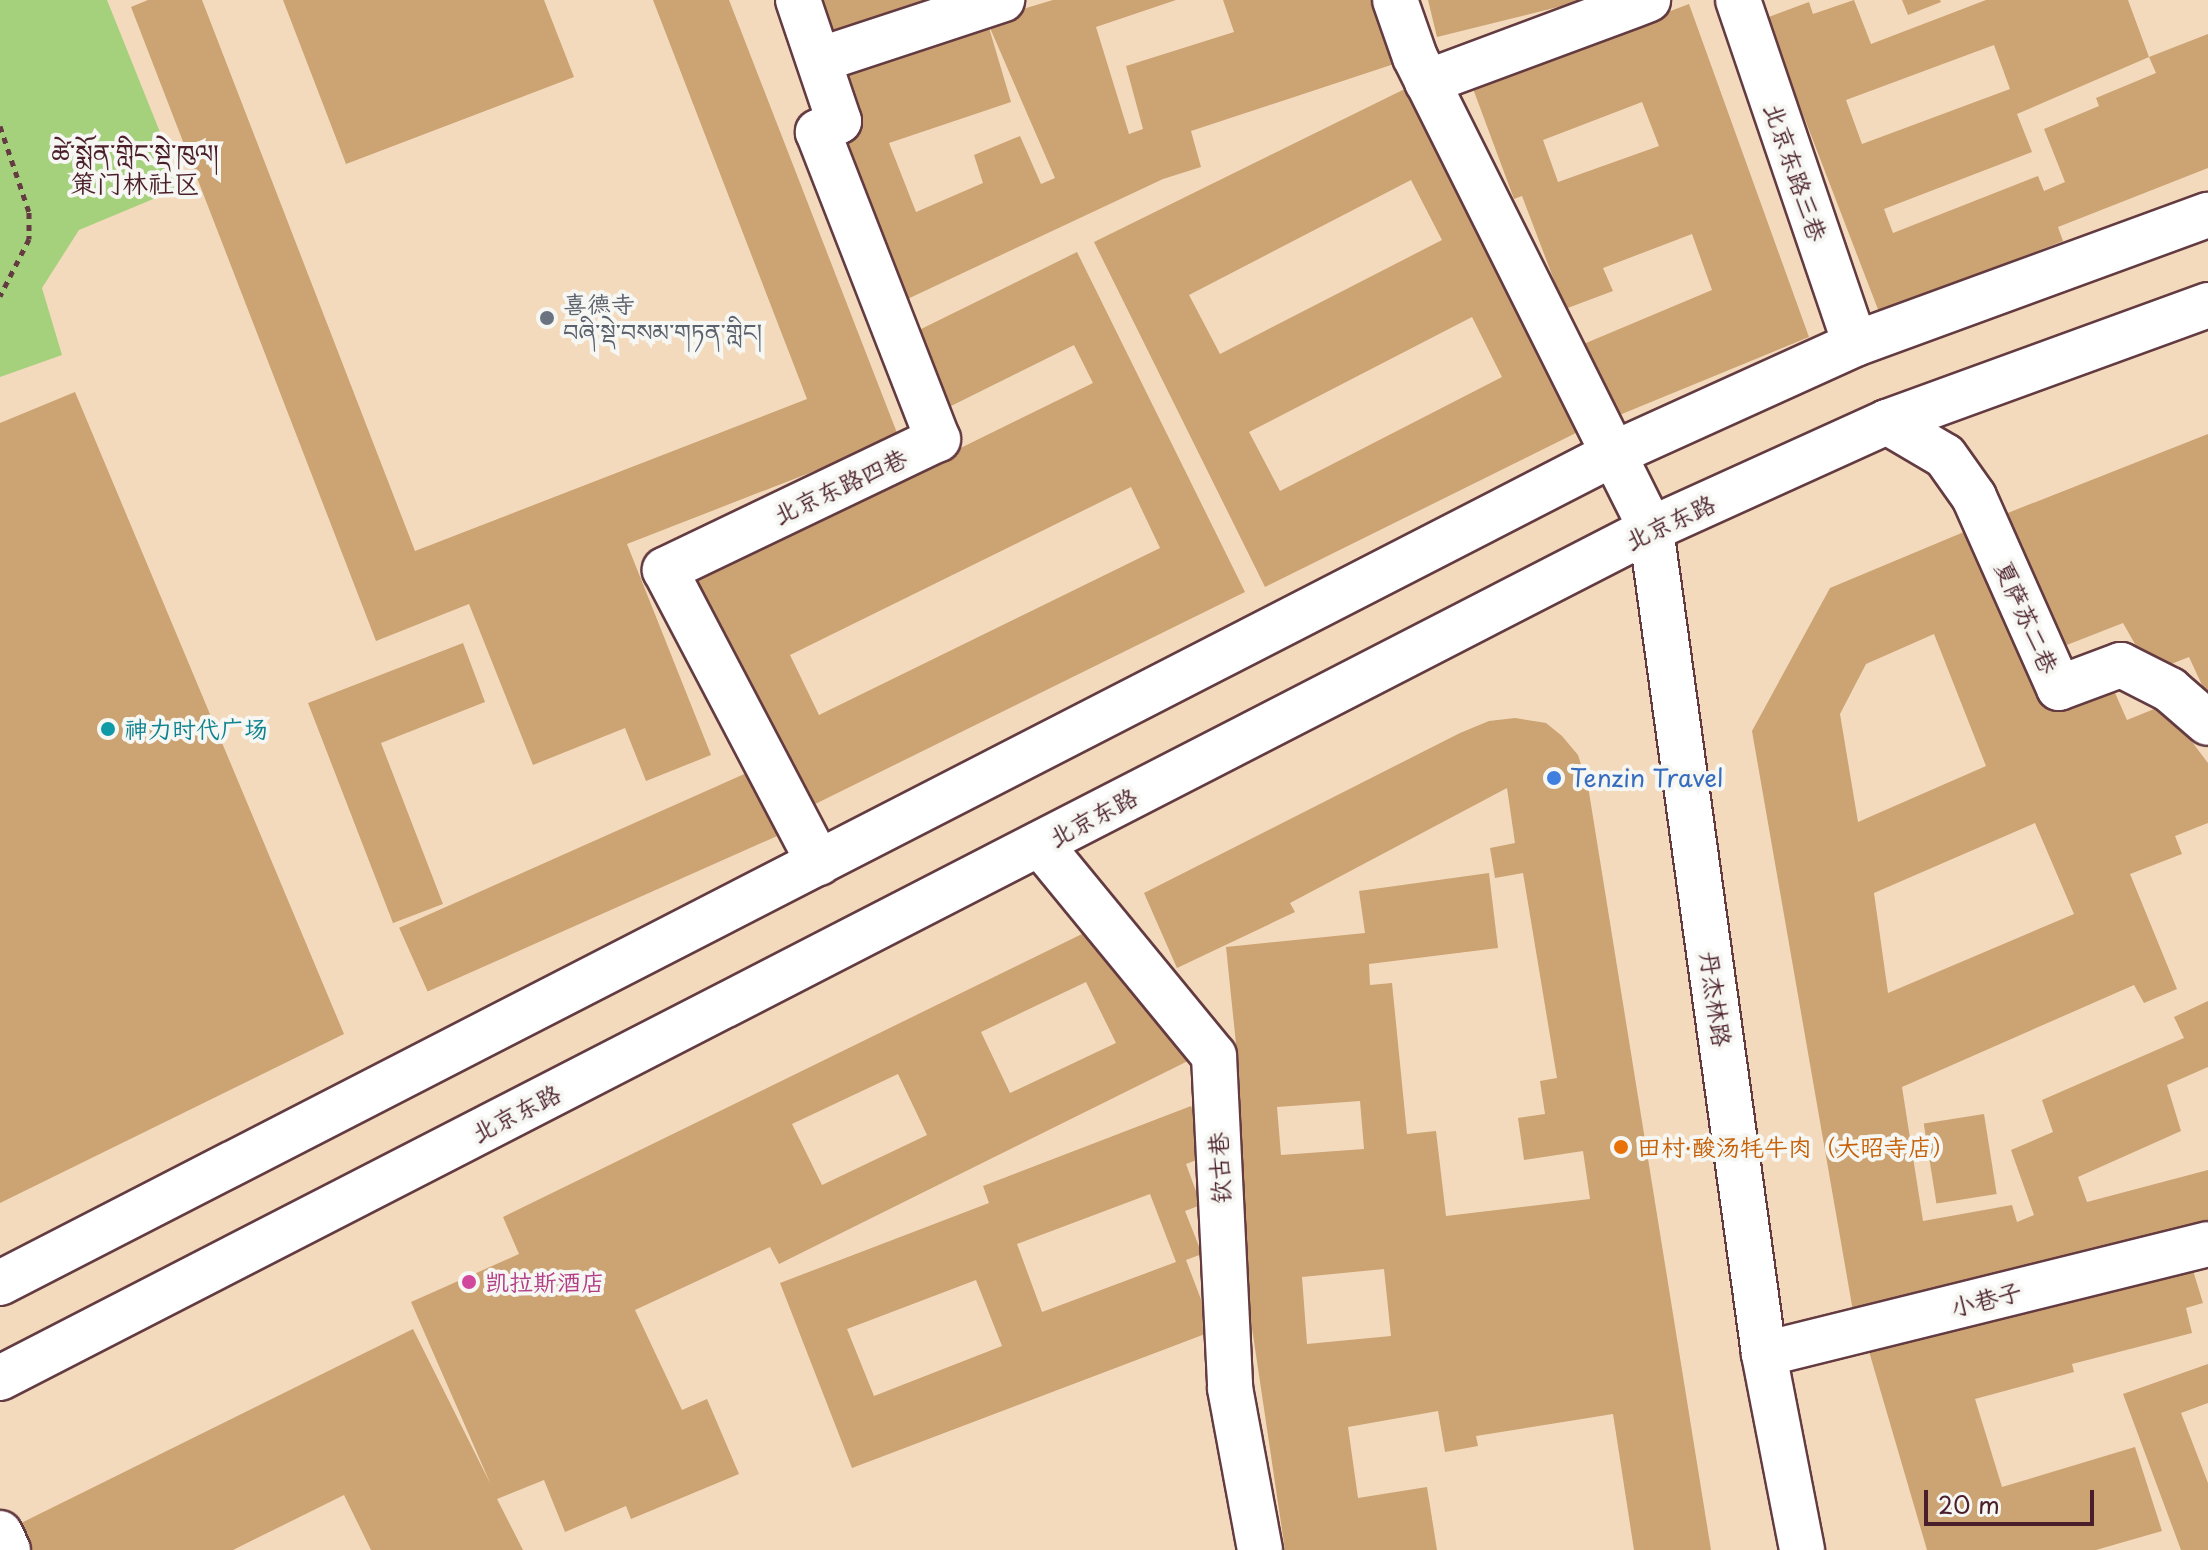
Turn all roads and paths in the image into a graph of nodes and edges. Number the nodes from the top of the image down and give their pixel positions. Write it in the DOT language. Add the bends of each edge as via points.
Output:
graph roads {
  1 [pos="798,0"];
  2 [pos="1002,0"];
  3 [pos="1395,0"];
  4 [pos="1648,0"];
  5 [pos="1738,0"];
  6 [pos="819,60"];
  7 [pos="1427,82"];
  8 [pos="0,126"];
  9 [pos="2208,215"];
  10 [pos="0,296"];
  11 [pos="2208,305"];
  12 [pos="1855,344"];
  13 [pos="1887,422"];
  14 [pos="1615,453"];
  15 [pos="1651,529"];
  16 [pos="2208,723"];
  17 [pos="1040,844"];
  18 [pos="819,863"];
  19 [pos="2208,1244"];
  20 [pos="0,1283"];
  21 [pos="1764,1354"];
  22 [pos="0,1378"];
  23 [pos="0,1533"];
  24 [pos="8,1550"];
  25 [pos="1260,1550"];
  26 [pos="1802,1550"];
  1 -- 6 [label="street"];
  2 -- 6 [label="street"];
  3 -- 7 [label="street, 丹杰林路"];
  4 -- 7 [label="street"];
  5 -- 12 [label="street, 北京东路三巷"];
  6 -- 18 [label="street, 北京东路四巷" via="839,121 818,132 938,439 665,570"];
  7 -- 14 [label="street, 丹杰林路"];
  8 -- 10 [label="path" via="29,212 29,239"];
  9 -- 12 [label="street"];
  11 -- 13 [label="street, 北京东路"];
  12 -- 14 [label="street"];
  13 -- 15 [label="street, 北京东路"];
  13 -- 16 [label="street, 夏萨苏二巷" via="1945,456 1974,497 2059,688 2121,665 2170,690"];
  14 -- 15 [label="street, 丹杰林路"];
  14 -- 18 [label="street"];
  15 -- 17 [label="street, 北京东路"];
  15 -- 21 [label="street, 丹杰林路"];
  17 -- 22 [label="street, 北京东路"];
  17 -- 25 [label="street, 钦古巷" via="1214,1056 1230,1388"];
  18 -- 20 [label="street"];
  19 -- 21 [label="street, 小巷子"];
  21 -- 26 [label="street, 丹杰林路"];
  23 -- 24 [label="street"];
}
